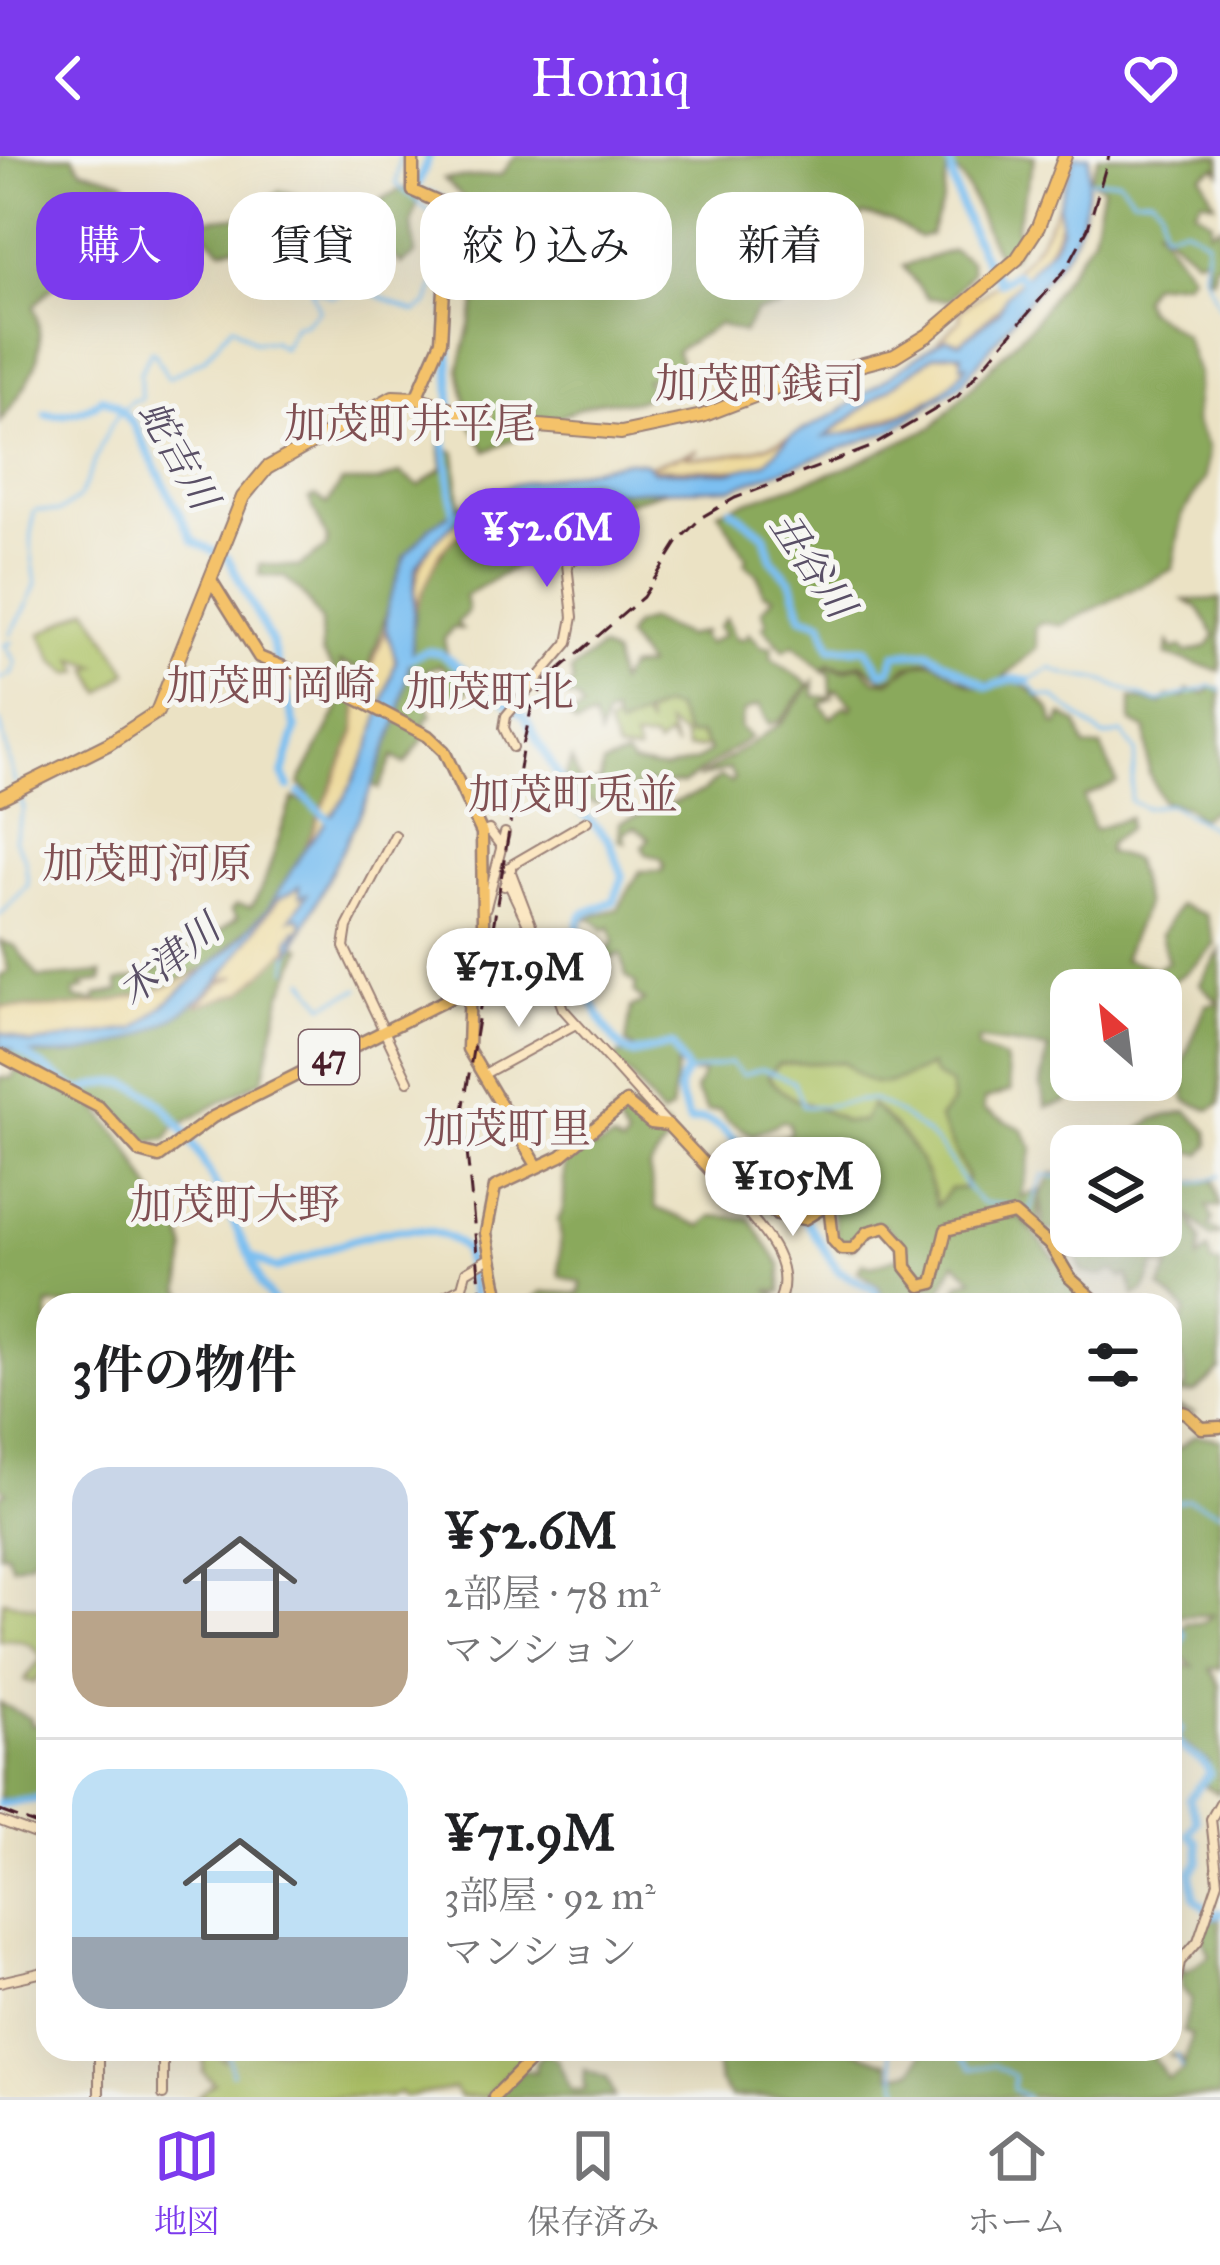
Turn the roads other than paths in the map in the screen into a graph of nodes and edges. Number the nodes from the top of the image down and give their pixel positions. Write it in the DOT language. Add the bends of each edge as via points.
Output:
graph roads {
  1 [pos="413,156"];
  2 [pos="1065,156"];
  3 [pos="416,398"];
  4 [pos="483,419"];
  5 [pos="539,426"];
  6 [pos="625,525"];
  7 [pos="211,580"];
  8 [pos="513,747"];
  9 [pos="0,798"];
  10 [pos="587,821"];
  11 [pos="482,833"];
  12 [pos="505,833"];
  13 [pos="395,835"];
  14 [pos="502,846"];
  15 [pos="483,914"];
  16 [pos="555,958"];
  17 [pos="544,964"];
  18 [pos="513,981"];
  19 [pos="470,988"];
  20 [pos="574,1025"];
  21 [pos="383,1030"];
  22 [pos="0,1055"];
  23 [pos="486,1073"];
  24 [pos="408,1081"];
  25 [pos="668,1125"];
  26 [pos="536,1164"];
  27 [pos="724,1186"];
  28 [pos="488,1259"];
  29 [pos="451,1293"];
  30 [pos="497,1293"];
  31 [pos="781,1293"];
  32 [pos="1087,1293"];
  33 [pos="1182,1412"];
  34 [pos="1220,1427"];
  35 [pos="1220,1803"];
  36 [pos="2,1822"];
  37 [pos="36,1835"];
  38 [pos="1182,1960"];
  39 [pos="36,1974"];
  40 [pos="0,1982"];
  41 [pos="99,2061"];
  42 [pos="164,2061"];
  43 [pos="530,2061"];
  44 [pos="163,2095"];
  45 [pos="99,2097"];
  46 [pos="494,2097"];
  1 -- 3 [label="main road" via="413,191 443,206 455,226 441,341"];
  2 -- 5 [label="highway" via="1038,227 997,279 922,340 879,363 621,433"];
  3 -- 4 [label="highway"];
  3 -- 7 [label="highway" via="378,403 260,472 242,497"];
  6 -- 8 [label="street" via="567,564 568,643 514,706 504,728"];
  7 -- 9 [label="highway" via="158,712"];
  7 -- 11 [label="main road" via="244,641 279,668 347,694 444,751"];
  10 -- 17 [label="street" via="506,876"];
  11 -- 14 [label="street" via="489,830"];
  11 -- 15 [label="main road"];
  12 -- 14 [label="street"];
  13 -- 21 [label="street" via="344,942"];
  14 -- 15 [label="street"];
  15 -- 19 [label="main road"];
  16 -- 17 [label="street"];
  17 -- 18 [label="street"];
  17 -- 20 [label="street"];
  19 -- 21 [label="main road, 47"];
  19 -- 23 [label="main road" via="468,1048"];
  20 -- 23 [label="street"];
  20 -- 25 [label="street"];
  21 -- 22 [label="main road, 47" via="187,1134 159,1157 140,1152 99,1107"];
  21 -- 24 [label="street"];
  23 -- 26 [label="main road"];
  25 -- 26 [label="main road" via="651,1123 626,1102 561,1156"];
  25 -- 27 [label="main road"];
  26 -- 28 [label="main road" via="495,1187"];
  27 -- 31 [label="street" via="782,1262"];
  27 -- 32 [label="main road" via="798,1219 829,1204 832,1240 843,1250 885,1226 906,1250 909,1274 925,1287 933,1283 947,1229 1017,1215"];
  28 -- 29 [label="street"];
  28 -- 30 [label="main road"];
  33 -- 34 [label="main road" via="1202,1428"];
  35 -- 38 [label="street" via="1210,1819 1220,1871 1195,1946"];
  36 -- 37 [label="street"];
  39 -- 40 [label="street"];
  41 -- 45 [label="street"];
  42 -- 44 [label="street"];
  43 -- 46 [label="main road"];
}
